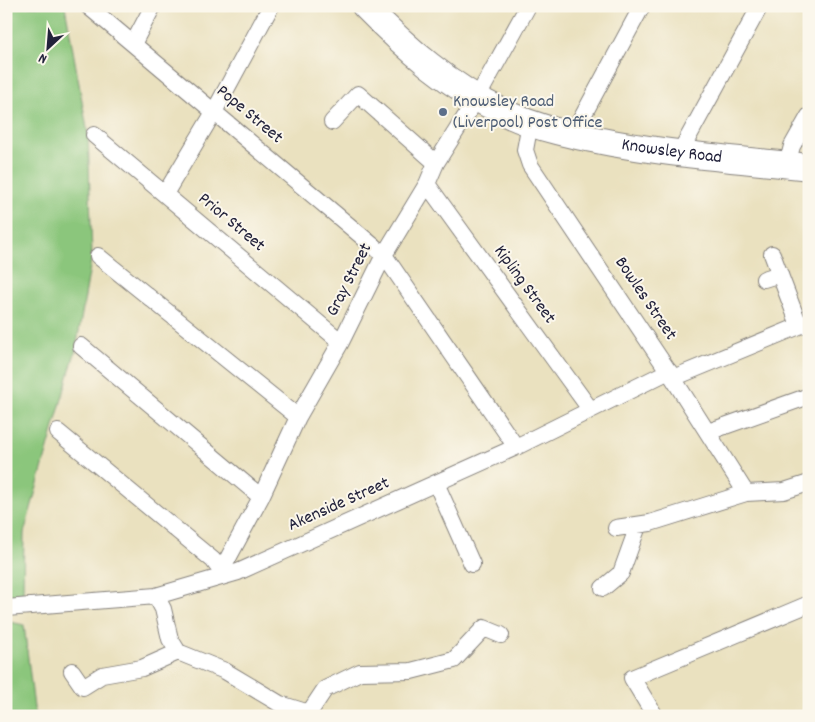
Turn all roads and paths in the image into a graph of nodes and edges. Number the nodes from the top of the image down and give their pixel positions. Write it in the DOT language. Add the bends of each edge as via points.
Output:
graph roads {
  1 [pos="88,6"];
  2 [pos="153,6"];
  3 [pos="271,6"];
  4 [pos="365,6"];
  5 [pos="528,6"];
  6 [pos="642,6"];
  7 [pos="760,6"];
  8 [pos="133,44"];
  9 [pos="477,98"];
  10 [pos="214,112"];
  11 [pos="809,116"];
  12 [pos="332,122"];
  13 [pos="530,123"];
  14 [pos="94,135"];
  15 [pos="572,136"];
  16 [pos="679,154"];
  17 [pos="436,164"];
  18 [pos="798,166"];
  19 [pos="426,184"];
  20 [pos="166,194"];
  21 [pos="772,254"];
  22 [pos="384,255"];
  23 [pos="98,256"];
  24 [pos="804,323"];
  25 [pos="342,342"];
  26 [pos="81,346"];
  27 [pos="671,375"];
  28 [pos="809,396"];
  29 [pos="590,409"];
  30 [pos="298,417"];
  31 [pos="58,432"];
  32 [pos="708,432"];
  33 [pos="516,447"];
  34 [pos="436,483"];
  35 [pos="809,483"];
  36 [pos="746,493"];
  37 [pos="261,497"];
  38 [pos="638,526"];
  39 [pos="616,528"];
  40 [pos="472,564"];
  41 [pos="219,574"];
  42 [pos="602,588"];
  43 [pos="156,596"];
  44 [pos="809,604"];
  45 [pos="6,608"];
  46 [pos="501,635"];
  47 [pos="178,652"];
  48 [pos="72,671"];
  49 [pos="309,714"];
  50 [pos="656,716"];
  1 -- 8 [label="street, Pope Street"];
  2 -- 8 [label="street"];
  3 -- 10 [label="street"];
  4 -- 9 [label="main road, Knowsley Road" via="397,39"];
  5 -- 9 [label="street, Gray Street"];
  6 -- 15 [label="street"];
  7 -- 16 [label="street"];
  8 -- 10 [label="street, Pope Street"];
  9 -- 13 [label="main road, Knowsley Road"];
  9 -- 17 [label="street, Gray Street"];
  10 -- 20 [label="street"];
  10 -- 22 [label="street, Pope Street"];
  11 -- 18 [label="street" via="790,149"];
  12 -- 17 [label="street" via="358,94"];
  13 -- 15 [label="main road, Knowsley Road"];
  13 -- 27 [label="street, Bowles Street" via="526,150 530,165"];
  14 -- 20 [label="street, Prior Street"];
  15 -- 16 [label="main road, Knowsley Road"];
  16 -- 18 [label="main road, Knowsley Road"];
  17 -- 19 [label="street, Gray Street"];
  19 -- 22 [label="street, Gray Street"];
  19 -- 29 [label="street, Kipling Street"];
  20 -- 25 [label="street, Prior Street"];
  21 -- 24 [label="street" via="772,276"];
  22 -- 25 [label="street, Gray Street"];
  22 -- 33 [label="street, Pope Street"];
  23 -- 30 [label="street"];
  24 -- 27 [label="street, Akenside Street"];
  25 -- 30 [label="street, Gray Street"];
  26 -- 37 [label="street"];
  27 -- 29 [label="street, Akenside Street"];
  27 -- 32 [label="street, Bowles Street"];
  28 -- 32 [label="street"];
  29 -- 33 [label="street, Akenside Street"];
  30 -- 37 [label="street, Gray Street"];
  31 -- 41 [label="street" via="213,560"];
  32 -- 36 [label="street, Bowles Street"];
  33 -- 34 [label="street, Akenside Street"];
  34 -- 40 [label="street"];
  34 -- 41 [label="street, Akenside Street" via="238,572"];
  35 -- 36 [label="street" via="784,491"];
  36 -- 38 [label="street"];
  37 -- 41 [label="street, Gray Street"];
  38 -- 39 [label="street"];
  38 -- 42 [label="street" via="621,573"];
  41 -- 43 [label="street, Akenside Street"];
  43 -- 45 [label="street, Akenside Street"];
  43 -- 47 [label="street" via="163,609 170,639"];
  44 -- 50 [label="street" via="632,678"];
  46 -- 49 [label="street" via="484,628 454,660 411,671 360,672 326,689"];
  47 -- 48 [label="street" via="142,668 102,675 83,687"];
  47 -- 49 [label="street" via="225,671 280,704"];
}
